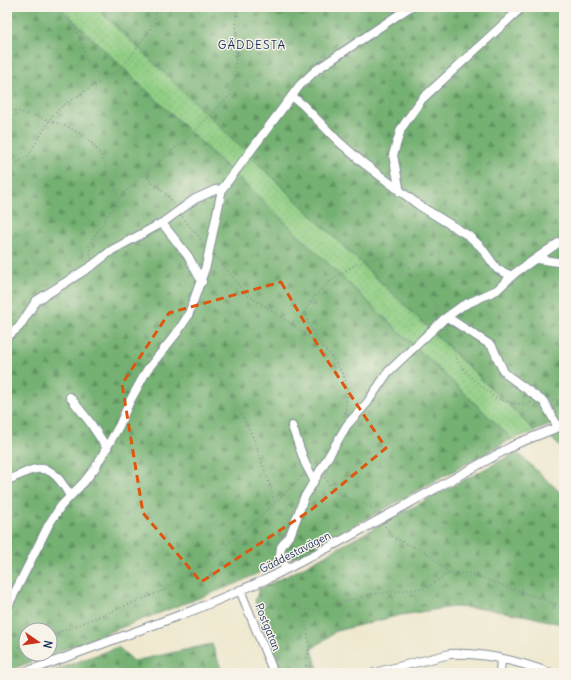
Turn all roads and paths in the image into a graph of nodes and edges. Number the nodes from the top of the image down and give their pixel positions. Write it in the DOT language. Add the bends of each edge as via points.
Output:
graph roads {
  1 [pos="66,7"];
  2 [pos="159,7"];
  3 [pos="237,7"];
  4 [pos="410,7"];
  5 [pos="522,7"];
  6 [pos="101,81"];
  7 [pos="293,97"];
  8 [pos="7,108"];
  9 [pos="50,121"];
  10 [pos="7,169"];
  11 [pos="143,174"];
  12 [pos="222,189"];
  13 [pos="400,192"];
  14 [pos="120,199"];
  15 [pos="178,211"];
  16 [pos="162,223"];
  17 [pos="564,239"];
  18 [pos="209,248"];
  19 [pos="537,259"];
  20 [pos="564,263"];
  21 [pos="93,265"];
  22 [pos="512,276"];
  23 [pos="202,282"];
  24 [pos="188,316"];
  25 [pos="445,318"];
  26 [pos="7,337"];
  27 [pos="316,340"];
  28 [pos="70,397"];
  29 [pos="564,398"];
  30 [pos="544,402"];
  31 [pos="344,418"];
  32 [pos="292,426"];
  33 [pos="561,426"];
  34 [pos="107,448"];
  35 [pos="321,467"];
  36 [pos="308,469"];
  37 [pos="314,480"];
  38 [pos="7,481"];
  39 [pos="70,496"];
  40 [pos="274,504"];
  41 [pos="380,519"];
  42 [pos="235,539"];
  43 [pos="280,557"];
  44 [pos="286,569"];
  45 [pos="450,573"];
  46 [pos="240,590"];
  47 [pos="564,607"];
  48 [pos="7,608"];
  49 [pos="302,609"];
  50 [pos="58,633"];
  51 [pos="18,648"];
  52 [pos="7,650"];
  53 [pos="501,659"];
  54 [pos="538,671"];
  55 [pos="24,673"];
  56 [pos="274,673"];
  57 [pos="307,673"];
  58 [pos="374,673"];
  59 [pos="500,673"];
  60 [pos="550,673"];
  1 -- 6 [label="path" via="81,41 86,61"];
  2 -- 6 [label="path" via="150,29 130,58"];
  3 -- 11 [label="path" via="234,77 230,95 185,140"];
  4 -- 7 [label="street" via="316,70"];
  5 -- 13 [label="street" via="422,99 401,129 393,155"];
  6 -- 9 [label="path" via="62,106"];
  7 -- 12 [label="street"];
  7 -- 13 [label="street" via="338,141"];
  8 -- 9 [label="path"];
  9 -- 10 [label="path" via="28,156"];
  9 -- 14 [label="path" via="84,137 93,145 101,156"];
  11 -- 14 [label="path"];
  11 -- 15 [label="path" via="168,196"];
  12 -- 15 [label="street" via="195,199"];
  12 -- 18 [label="street"];
  13 -- 22 [label="street" via="469,236 482,247 497,269"];
  14 -- 21 [label="path" via="91,241 90,254"];
  15 -- 16 [label="street"];
  15 -- 18 [label="path"];
  16 -- 21 [label="street" via="112,250"];
  16 -- 23 [label="street" via="188,256"];
  17 -- 19 [label="street"];
  18 -- 23 [label="street"];
  18 -- 27 [label="path" via="245,292"];
  19 -- 20 [label="street"];
  19 -- 22 [label="street"];
  21 -- 26 [label="street" via="36,301 18,327"];
  22 -- 25 [label="street" via="497,290 462,306"];
  23 -- 24 [label="street"];
  24 -- 34 [label="street" via="147,370"];
  24 -- 40 [label="path" via="252,435 272,488"];
  25 -- 27 [label="path" via="410,268 392,258 383,257 342,273 318,291 305,311"];
  25 -- 30 [label="street" via="492,346 505,373"];
  25 -- 30 [label="path" via="458,362 474,380 497,399 517,404"];
  25 -- 35 [label="street" via="388,372 347,425"];
  27 -- 31 [label="path" via="339,368 345,381 347,397"];
  28 -- 34 [label="street"];
  29 -- 30 [label="path"];
  30 -- 33 [label="street"];
  32 -- 36 [label="street"];
  33 -- 41 [label="street, Gäddestavägen" via="518,443"];
  34 -- 39 [label="street" via="84,482"];
  35 -- 37 [label="street"];
  35 -- 41 [label="path" via="328,484 336,493 374,510"];
  36 -- 37 [label="street"];
  36 -- 40 [label="path"];
  37 -- 43 [label="street" via="304,498 291,533 281,547"];
  38 -- 39 [label="street" via="38,467 55,474"];
  39 -- 48 [label="street" via="49,524"];
  40 -- 42 [label="path"];
  41 -- 44 [label="street, Gäddestavägen"];
  41 -- 45 [label="path" via="393,537 427,553"];
  42 -- 43 [label="path" via="261,545"];
  42 -- 50 [label="path" via="165,590"];
  43 -- 44 [label="street"];
  44 -- 46 [label="street, Gäddestavägen"];
  44 -- 49 [label="path"];
  45 -- 47 [label="path" via="468,573"];
  45 -- 49 [label="path" via="426,588 389,590 315,610"];
  46 -- 55 [label="street, Gäddestavägen" via="194,610"];
  46 -- 56 [label="street, Postgatan"];
  49 -- 57 [label="path" via="309,650 305,665"];
  51 -- 52 [label="path"];
  53 -- 54 [label="street"];
  53 -- 58 [label="street" via="473,653 450,654"];
  53 -- 59 [label="street"];
  54 -- 60 [label="street"];
}
